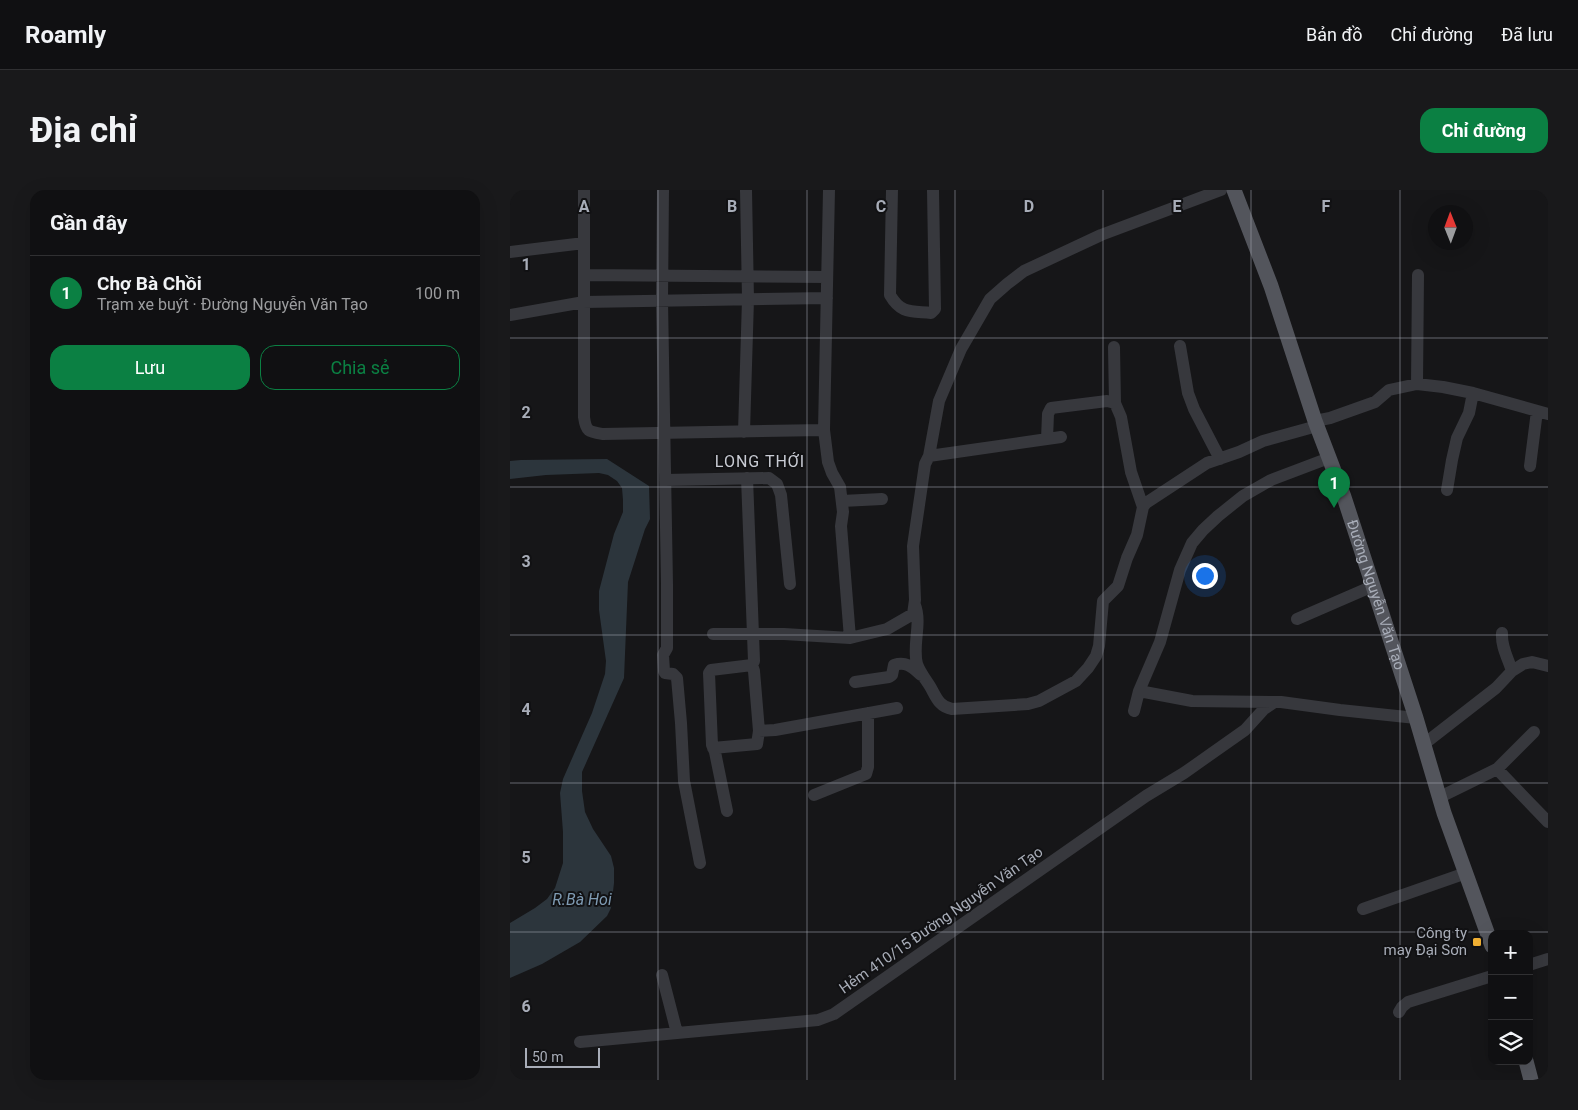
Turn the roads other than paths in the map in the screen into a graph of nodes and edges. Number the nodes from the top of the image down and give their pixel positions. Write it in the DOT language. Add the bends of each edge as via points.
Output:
graph roads {
  1 [pos="584,190"];
  2 [pos="663,190"];
  3 [pos="746,190"];
  4 [pos="829,190"];
  5 [pos="892,190"];
  6 [pos="933,190"];
  7 [pos="1221,190"];
  8 [pos="1234,190"];
  9 [pos="584,243"];
  10 [pos="510,252"];
  11 [pos="584,275"];
  12 [pos="1418,275"];
  13 [pos="662,276"];
  14 [pos="748,276"];
  15 [pos="827,277"];
  16 [pos="827,298"];
  17 [pos="748,299"];
  18 [pos="662,301"];
  19 [pos="584,302"];
  20 [pos="510,315"];
  21 [pos="1180,346"];
  22 [pos="1114,347"];
  23 [pos="1417,384"];
  24 [pos="1473,393"];
  25 [pos="1115,403"];
  26 [pos="1542,413"];
  27 [pos="1316,423"];
  28 [pos="824,430"];
  29 [pos="744,432"];
  30 [pos="664,433"];
  31 [pos="1061,437"];
  32 [pos="1047,439"];
  33 [pos="928,456"];
  34 [pos="1329,458"];
  35 [pos="1220,459"];
  36 [pos="1530,466"];
  37 [pos="747,478"];
  38 [pos="665,480"];
  39 [pos="1447,490"];
  40 [pos="882,500"];
  41 [pos="842,501"];
  42 [pos="1143,507"];
  43 [pos="790,584"];
  44 [pos="1373,586"];
  45 [pos="915,605"];
  46 [pos="1298,619"];
  47 [pos="1502,633"];
  48 [pos="713,634"];
  49 [pos="753,634"];
  50 [pos="850,638"];
  51 [pos="752,665"];
  52 [pos="1548,666"];
  53 [pos="1512,671"];
  54 [pos="924,678"];
  55 [pos="855,682"];
  56 [pos="1139,691"];
  57 [pos="1273,703"];
  58 [pos="897,708"];
  59 [pos="1134,711"];
  60 [pos="868,714"];
  61 [pos="1416,718"];
  62 [pos="759,730"];
  63 [pos="1534,732"];
  64 [pos="1424,744"];
  65 [pos="713,748"];
  66 [pos="1497,769"];
  67 [pos="814,795"];
  68 [pos="1440,798"];
  69 [pos="727,811"];
  70 [pos="1548,822"];
  71 [pos="700,862"];
  72 [pos="1466,873"];
  73 [pos="1363,908"];
  74 [pos="1488,935"];
  75 [pos="1548,959"];
  76 [pos="1533,964"];
  77 [pos="662,975"];
  78 [pos="1488,977"];
  79 [pos="1399,1012"];
  80 [pos="676,1033"];
  81 [pos="580,1042"];
  82 [pos="1527,1065"];
  83 [pos="1531,1080"];
  1 -- 9 [label="street"];
  2 -- 13 [label="street"];
  3 -- 14 [label="street"];
  4 -- 15 [label="street"];
  5 -- 6 [label="street" via="890,295 902,310 931,313 935,310"];
  7 -- 33 [label="street" via="1101,235 1024,271 990,299 961,349 939,401"];
  8 -- 27 [label="main road, Đường Nguyễn Văn Tạo" via="1271,286"];
  9 -- 10 [label="street"];
  9 -- 11 [label="street"];
  11 -- 13 [label="street"];
  11 -- 19 [label="street"];
  12 -- 23 [label="street"];
  13 -- 14 [label="street"];
  13 -- 18 [label="street"];
  14 -- 15 [label="street"];
  14 -- 17 [label="street"];
  15 -- 16 [label="street"];
  16 -- 17 [label="street"];
  16 -- 28 [label="street"];
  17 -- 18 [label="street"];
  17 -- 29 [label="street"];
  18 -- 19 [label="street"];
  18 -- 30 [label="street"];
  19 -- 20 [label="street"];
  19 -- 30 [label="street" via="585,427 590,432 603,434"];
  21 -- 35 [label="street" via="1188,393"];
  22 -- 25 [label="street"];
  23 -- 24 [label="street"];
  23 -- 27 [label="street" via="1389,390 1375,402"];
  24 -- 26 [label="street"];
  24 -- 39 [label="street" via="1469,413 1457,438"];
  25 -- 32 [label="street" via="1107,401 1051,408"];
  25 -- 42 [label="street"];
  26 -- 36 [label="street"];
  27 -- 34 [label="main road, Đường Nguyễn Văn Tạo"];
  27 -- 35 [label="street"];
  28 -- 29 [label="street"];
  28 -- 41 [label="street" via="828,462 840,487"];
  29 -- 30 [label="street"];
  30 -- 38 [label="street"];
  31 -- 32 [label="street"];
  32 -- 33 [label="street"];
  33 -- 45 [label="street" via="914,546"];
  34 -- 44 [label="main road, Đường Nguyễn Văn Tạo"];
  34 -- 56 [label="street" via="1271,480 1232,504 1192,543 1180,570 1160,642"];
  35 -- 42 [label="street" via="1207,463"];
  37 -- 38 [label="street"];
  37 -- 43 [label="street" via="769,478 778,484"];
  37 -- 49 [label="street"];
  38 -- 71 [label="street" via="667,592 664,671 677,678 684,780"];
  40 -- 41 [label="street"];
  41 -- 50 [label="street"];
  42 -- 54 [label="street" via="1137,535 1118,586 1104,601 1096,656 1076,681 1028,704 952,709 940,704"];
  44 -- 46 [label="street"];
  44 -- 61 [label="main road, Đường Nguyễn Văn Tạo"];
  45 -- 50 [label="street" via="910,617 887,628"];
  45 -- 54 [label="street" via="918,612 917,664"];
  47 -- 53 [label="street" via="1501,643"];
  48 -- 49 [label="street"];
  49 -- 50 [label="street"];
  49 -- 51 [label="street"];
  51 -- 62 [label="street"];
  51 -- 65 [label="street" via="711,670"];
  52 -- 53 [label="street" via="1532,662"];
  53 -- 64 [label="street" via="1496,688"];
  54 -- 55 [label="street" via="910,666 898,664 894,665 889,677"];
  56 -- 57 [label="street" via="1192,701"];
  56 -- 59 [label="street"];
  57 -- 61 [label="street"];
  57 -- 80 [label="street, Hẻm 410/15 Đường Nguyễn Văn Tạo" via="1245,730 1184,774 1146,796 834,1014 818,1020"];
  58 -- 60 [label="street"];
  60 -- 62 [label="street"];
  60 -- 67 [label="street" via="866,774"];
  61 -- 64 [label="main road, Đường Nguyễn Văn Tạo"];
  62 -- 65 [label="street" via="757,744"];
  63 -- 66 [label="street"];
  64 -- 68 [label="main road, Đường Nguyễn Văn Tạo"];
  65 -- 69 [label="street"];
  66 -- 68 [label="street"];
  66 -- 70 [label="street"];
  68 -- 72 [label="main road, Đường Nguyễn Văn Tạo"];
  72 -- 73 [label="street"];
  72 -- 74 [label="main road, Đường Nguyễn Văn Tạo"];
  75 -- 76 [label="street"];
  77 -- 80 [label="street"];
  78 -- 79 [label="street" via="1405,1003"];
  80 -- 81 [label="street, Hẻm 410/15 Đường Nguyễn Văn Tạo"];
  82 -- 83 [label="main road"];
}
